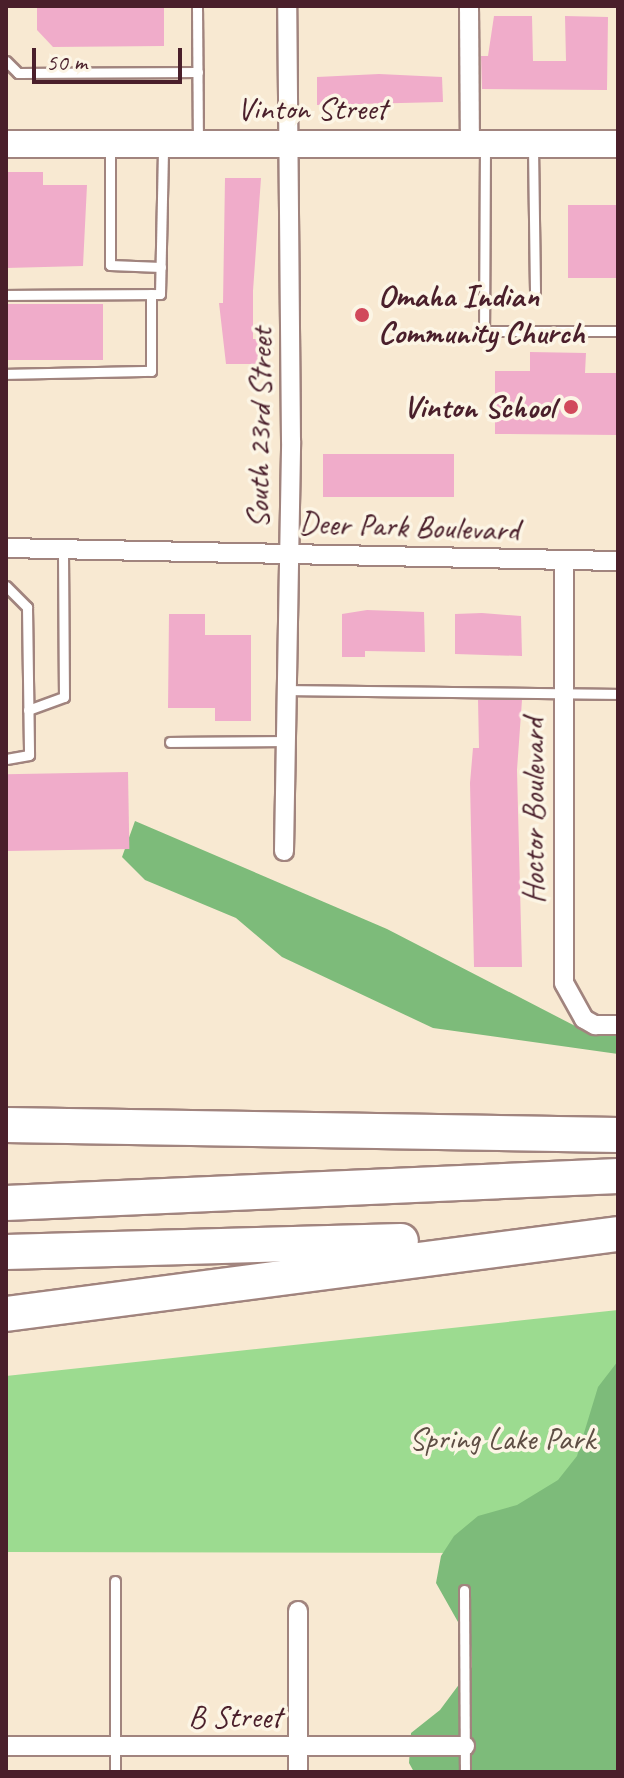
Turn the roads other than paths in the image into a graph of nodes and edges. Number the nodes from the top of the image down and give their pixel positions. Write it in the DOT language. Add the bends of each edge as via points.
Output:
graph roads {
  1 [pos="197,6"];
  2 [pos="287,6"];
  3 [pos="469,6"];
  4 [pos="6,61"];
  5 [pos="198,72"];
  6 [pos="478,143"];
  7 [pos="6,144"];
  8 [pos="111,144"];
  9 [pos="163,144"];
  10 [pos="198,144"];
  11 [pos="289,144"];
  12 [pos="533,144"];
  13 [pos="618,144"];
  14 [pos="161,267"];
  15 [pos="535,291"];
  16 [pos="151,294"];
  17 [pos="6,295"];
  18 [pos="618,331"];
  19 [pos="6,374"];
  20 [pos="6,548"];
  21 [pos="63,550"];
  22 [pos="288,554"];
  23 [pos="564,561"];
  24 [pos="618,561"];
  25 [pos="6,586"];
  26 [pos="286,690"];
  27 [pos="564,693"];
  28 [pos="618,694"];
  29 [pos="28,710"];
  30 [pos="285,741"];
  31 [pos="170,742"];
  32 [pos="6,759"];
  33 [pos="284,851"];
  34 [pos="618,1025"];
  35 [pos="6,1125"];
  36 [pos="618,1135"];
  37 [pos="618,1176"];
  38 [pos="6,1203"];
  39 [pos="618,1234"];
  40 [pos="6,1252"];
  41 [pos="6,1314"];
  42 [pos="115,1581"];
  43 [pos="464,1590"];
  44 [pos="298,1611"];
  45 [pos="6,1746"];
  46 [pos="115,1746"];
  47 [pos="465,1746"];
  48 [pos="298,1747"];
  49 [pos="115,1772"];
  50 [pos="298,1772"];
  51 [pos="465,1772"];
  1 -- 5 [label="lane"];
  2 -- 11 [label="street, South 23rd Street"];
  3 -- 6 [label="street"];
  4 -- 5 [label="lane" via="18,73"];
  5 -- 10 [label="lane"];
  6 -- 11 [label="main road, Vinton Street"];
  6 -- 12 [label="main road, Vinton Street"];
  6 -- 18 [label="lane" via="484,331"];
  7 -- 8 [label="main road, Vinton Street"];
  8 -- 9 [label="main road, Vinton Street"];
  8 -- 14 [label="lane" via="110,265"];
  9 -- 10 [label="main road, Vinton Street"];
  9 -- 14 [label="lane"];
  10 -- 11 [label="main road, Vinton Street"];
  11 -- 22 [label="street, South 23rd Street"];
  12 -- 13 [label="main road, Vinton Street"];
  12 -- 15 [label="lane"];
  14 -- 16 [label="lane" via="160,294"];
  16 -- 17 [label="lane"];
  16 -- 19 [label="lane" via="151,371"];
  20 -- 21 [label="street, Deer Park Boulevard"];
  21 -- 22 [label="street, Deer Park Boulevard"];
  21 -- 29 [label="lane" via="64,697"];
  22 -- 23 [label="street, Deer Park Boulevard"];
  22 -- 26 [label="street, South 23rd Street"];
  23 -- 24 [label="street, Deer Park Boulevard"];
  23 -- 27 [label="street, Hoctor Boulevard"];
  25 -- 29 [label="lane" via="27,607"];
  26 -- 27 [label="lane"];
  26 -- 30 [label="street, South 23rd Street"];
  27 -- 28 [label="lane"];
  27 -- 34 [label="street, Hoctor Boulevard" via="564,983 584,1019"];
  29 -- 32 [label="lane" via="29,755"];
  30 -- 31 [label="lane"];
  30 -- 33 [label="street, South 23rd Street"];
  35 -- 36 [label="highway"];
  37 -- 38 [label="highway"];
  39 -- 40 [label="highway"];
  39 -- 41 [label="highway"];
  42 -- 46 [label="lane"];
  43 -- 47 [label="lane"];
  44 -- 48 [label="street"];
  45 -- 46 [label="street, B Street"];
  46 -- 48 [label="street, B Street"];
  46 -- 49 [label="lane"];
  47 -- 48 [label="street, B Street"];
  47 -- 51 [label="lane"];
  48 -- 50 [label="street"];
}
